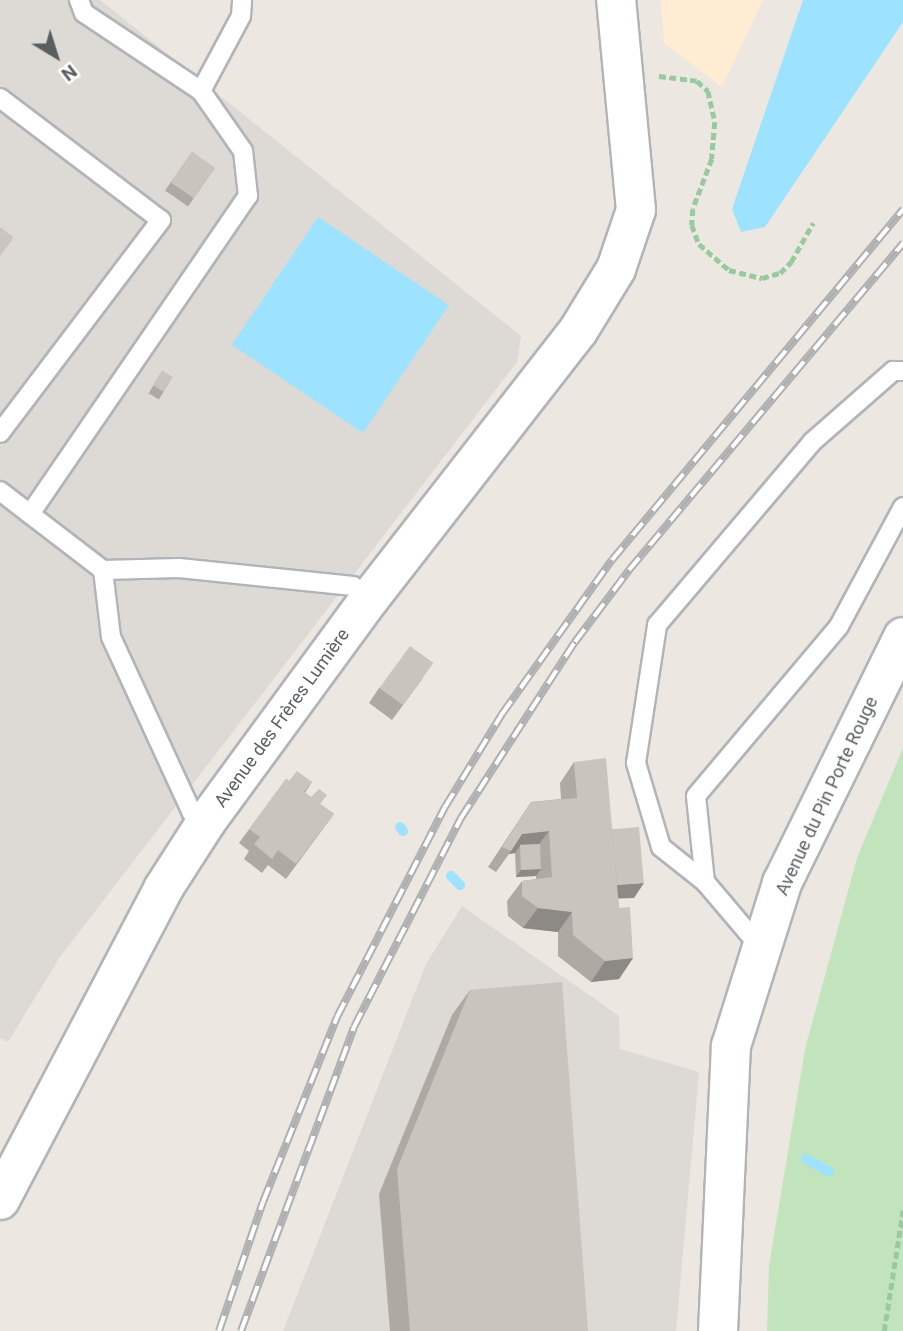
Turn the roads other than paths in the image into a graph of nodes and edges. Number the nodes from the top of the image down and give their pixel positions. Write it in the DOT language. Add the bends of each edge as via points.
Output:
graph roads {
  1 [pos="79,0"];
  2 [pos="242,0"];
  3 [pos="616,0"];
  4 [pos="201,91"];
  5 [pos="0,98"];
  6 [pos="903,371"];
  7 [pos="0,433"];
  8 [pos="0,491"];
  9 [pos="903,507"];
  10 [pos="30,513"];
  11 [pos="103,570"];
  12 [pos="370,598"];
  13 [pos="903,637"];
  14 [pos="206,822"];
  15 [pos="705,882"];
  16 [pos="761,948"];
  17 [pos="0,1200"];
  18 [pos="718,1331"];
  1 -- 4 [label="lane" via="84,13"];
  2 -- 4 [label="lane" via="241,16"];
  3 -- 12 [label="street, Avenue des Frères Lumière" via="636,210 616,269 578,331"];
  4 -- 10 [label="lane" via="243,151 248,196"];
  5 -- 7 [label="lane" via="161,220"];
  6 -- 15 [label="lane" via="893,371 812,442 657,625 636,763 661,847"];
  8 -- 10 [label="lane"];
  9 -- 15 [label="lane" via="839,626 696,796"];
  10 -- 11 [label="lane"];
  11 -- 12 [label="lane" via="206,571 353,586"];
  11 -- 14 [label="lane" via="111,637 192,813"];
  12 -- 14 [label="street, Avenue des Frères Lumière"];
  13 -- 16 [label="street, Avenue du Pin Porte Rouge" via="782,883"];
  14 -- 17 [label="street, Avenue des Frères Lumière" via="163,889"];
  15 -- 16 [label="lane"];
  16 -- 18 [label="street, Avenue du Pin Porte Rouge" via="731,1046"];
}
